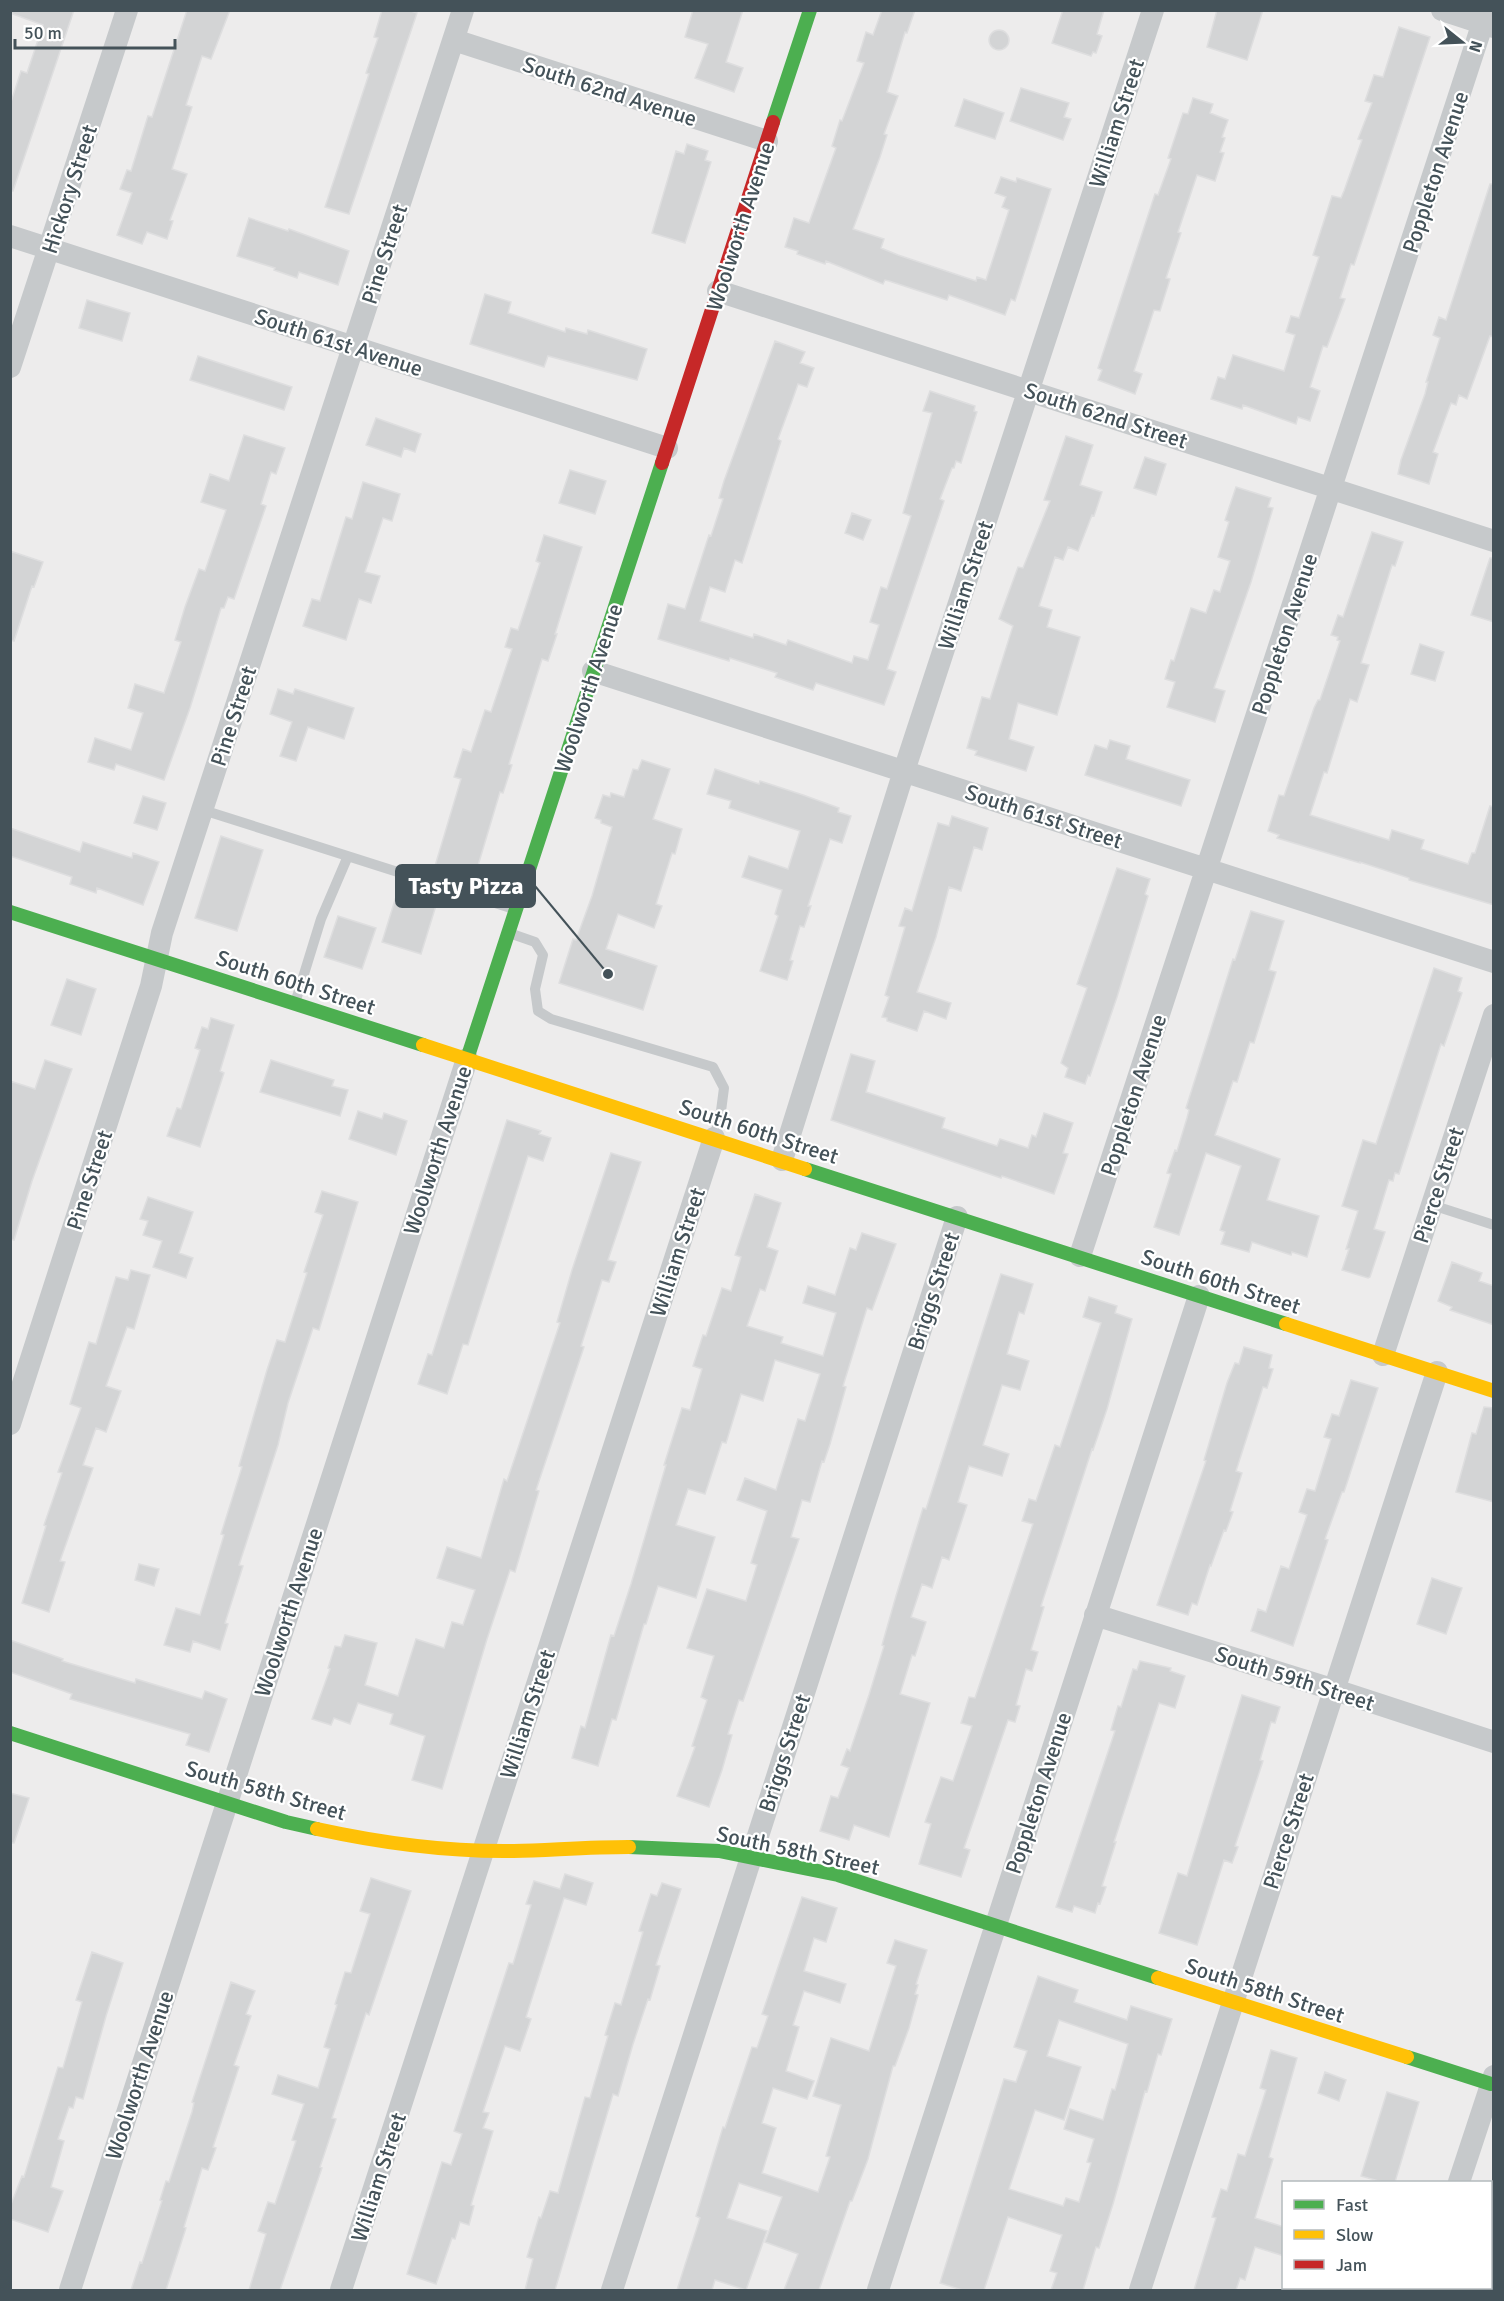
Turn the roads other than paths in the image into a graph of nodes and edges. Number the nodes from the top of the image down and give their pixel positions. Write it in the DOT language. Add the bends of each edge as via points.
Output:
graph roads {
  1 [pos="127,10"];
  2 [pos="463,10"];
  3 [pos="810,10"];
  4 [pos="1153,10"];
  5 [pos="1442,10"];
  6 [pos="1488,20"];
  7 [pos="454,40"];
  8 [pos="767,141"];
  9 [pos="10,236"];
  10 [pos="49,248"];
  11 [pos="718,291"];
  12 [pos="354,346"];
  13 [pos="10,367"];
  14 [pos="1029,391"];
  15 [pos="667,448"];
  16 [pos="1331,488"];
  17 [pos="1494,541"];
  18 [pos="593,671"];
  19 [pos="904,771"];
  20 [pos="202,810"];
  21 [pos="348,856"];
  22 [pos="1207,868"];
  23 [pos="516,909"];
  24 [pos="10,912"];
  25 [pos="508,932"];
  26 [pos="157,959"];
  27 [pos="1494,962"];
  28 [pos="295,1004"];
  29 [pos="1494,1015"];
  30 [pos="467,1059"];
  31 [pos="714,1138"];
  32 [pos="782,1160"];
  33 [pos="1431,1205"];
  34 [pos="957,1216"];
  35 [pos="1494,1225"];
  36 [pos="1080,1256"];
  37 [pos="1199,1296"];
  38 [pos="1383,1355"];
  39 [pos="1437,1372"];
  40 [pos="1494,1391"];
  41 [pos="10,1424"];
  42 [pos="1095,1615"];
  43 [pos="1335,1690"];
  44 [pos="10,1733"];
  45 [pos="1494,1742"];
  46 [pos="227,1803"];
  47 [pos="483,1850"];
  48 [pos="751,1857"];
  49 [pos="995,1925"];
  50 [pos="1232,2002"];
  51 [pos="1492,2080"];
  52 [pos="1459,2181"];
  53 [pos="70,2290"];
  54 [pos="341,2290"];
  55 [pos="612,2290"];
  56 [pos="878,2290"];
  57 [pos="1140,2290"];
  1 -- 10 [label="street, Hickory Street"];
  2 -- 7 [label="street, Pine Street"];
  3 -- 8 [label="street, Woolworth Avenue"];
  4 -- 14 [label="street, William Street"];
  5 -- 6 [label="street"];
  6 -- 16 [label="street, Poppleton Avenue"];
  7 -- 8 [label="street, South 62nd Avenue"];
  7 -- 12 [label="street, Pine Street"];
  8 -- 11 [label="street, Woolworth Avenue"];
  9 -- 10 [label="street, South 61st Avenue"];
  10 -- 12 [label="street, South 61st Avenue"];
  10 -- 13 [label="street, Hickory Street"];
  11 -- 14 [label="street, South 62nd Street"];
  11 -- 15 [label="street, Woolworth Avenue"];
  12 -- 15 [label="street, South 61st Avenue"];
  12 -- 20 [label="street, Pine Street"];
  14 -- 16 [label="street, South 62nd Street"];
  14 -- 19 [label="street, William Street"];
  15 -- 18 [label="street, Woolworth Avenue"];
  16 -- 17 [label="street, South 62nd Street"];
  16 -- 22 [label="street, Poppleton Avenue"];
  18 -- 19 [label="street, South 61st Street"];
  18 -- 23 [label="street, Woolworth Avenue"];
  19 -- 22 [label="street, South 61st Street"];
  19 -- 32 [label="street, William Street"];
  20 -- 21 [label="lane"];
  20 -- 26 [label="street, Pine Street"];
  21 -- 23 [label="lane"];
  21 -- 28 [label="lane" via="321,919"];
  22 -- 27 [label="street, South 61st Street"];
  22 -- 36 [label="street, Poppleton Avenue"];
  23 -- 25 [label="street, Woolworth Avenue"];
  24 -- 26 [label="street, South 60th Street"];
  25 -- 30 [label="street, Woolworth Avenue"];
  25 -- 31 [label="lane" via="535,942 543,955 535,989 538,1011 550,1019 713,1067 724,1088"];
  26 -- 28 [label="street, South 60th Street"];
  26 -- 41 [label="street, Pine Street"];
  28 -- 30 [label="street, South 60th Street"];
  29 -- 33 [label="street, Pierce Street"];
  30 -- 31 [label="street, South 60th Street"];
  30 -- 46 [label="street, Woolworth Avenue"];
  31 -- 32 [label="street, South 60th Street"];
  31 -- 47 [label="street, William Street"];
  32 -- 34 [label="street, South 60th Street"];
  33 -- 35 [label="lane"];
  33 -- 38 [label="street, Pierce Street"];
  34 -- 36 [label="street, South 60th Street"];
  34 -- 48 [label="street, Briggs Street"];
  36 -- 37 [label="street, South 60th Street"];
  37 -- 38 [label="street, South 60th Street"];
  37 -- 42 [label="street, Poppleton Avenue"];
  38 -- 39 [label="street, South 60th Street"];
  39 -- 40 [label="street, South 60th Street"];
  39 -- 43 [label="street, Pierce Street"];
  42 -- 43 [label="street, South 59th Street"];
  42 -- 49 [label="street, Poppleton Avenue"];
  43 -- 45 [label="street, South 59th Street"];
  43 -- 50 [label="street, Pierce Street"];
  44 -- 46 [label="street, South 58th Street"];
  46 -- 47 [label="street, South 58th Street" via="349,1836"];
  46 -- 53 [label="street, Woolworth Avenue"];
  47 -- 48 [label="street, South 58th Street" via="643,1847 719,1851"];
  47 -- 54 [label="street, William Street"];
  48 -- 49 [label="street, South 58th Street" via="838,1875"];
  48 -- 55 [label="street, Briggs Street"];
  49 -- 50 [label="street, South 58th Street"];
  49 -- 56 [label="street, Poppleton Avenue"];
  50 -- 51 [label="street, South 58th Street"];
  50 -- 57 [label="street, Pierce Street"];
  51 -- 52 [label="street"];
}
